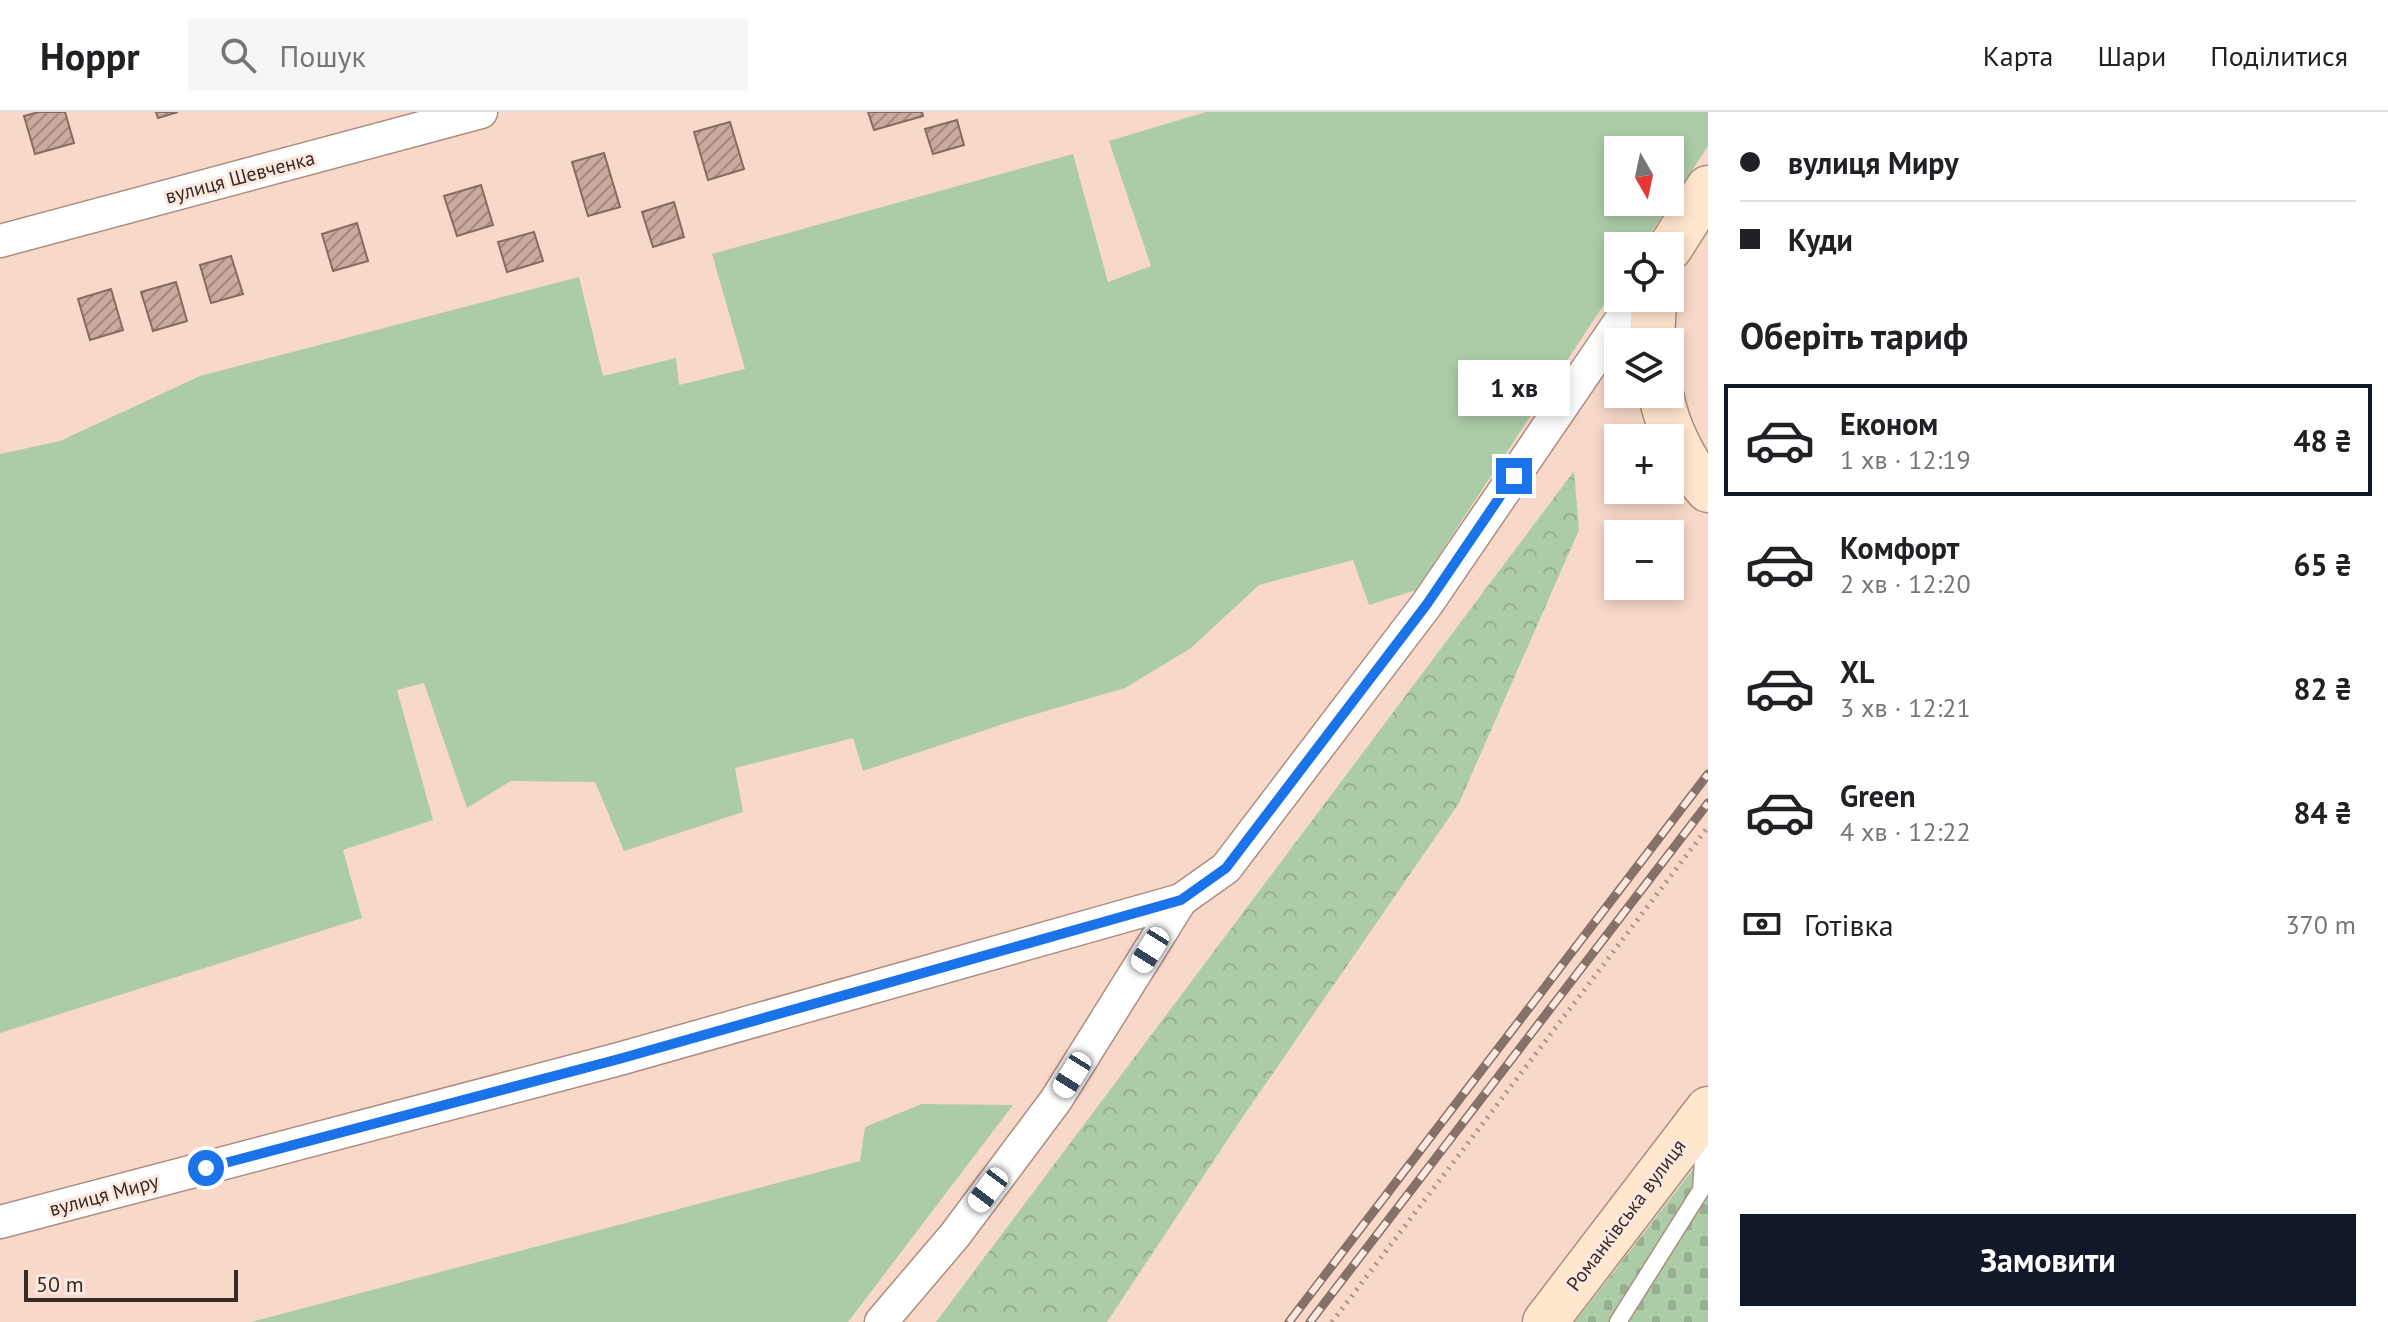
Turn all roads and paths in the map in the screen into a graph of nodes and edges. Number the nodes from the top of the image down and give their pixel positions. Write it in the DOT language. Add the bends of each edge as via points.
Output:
graph roads {
  1 [pos="481,112"];
  2 [pos="1708,188"];
  3 [pos="1680,232"];
  4 [pos="0,241"];
  5 [pos="1626,312"];
  6 [pos="1663,408"];
  7 [pos="1708,490"];
  8 [pos="1708,827"];
  9 [pos="1181,900"];
  10 [pos="1707,1110"];
  11 [pos="0,1222"];
  12 [pos="881,1322"];
  13 [pos="1332,1322"];
  14 [pos="1545,1322"];
  15 [pos="1618,1322"];
  1 -- 4 [label="street, вулиця Шевченка"];
  2 -- 3 [label="main road"];
  5 -- 9 [label="street" via="1427,604 1226,868"];
  6 -- 7 [label="main road" via="1691,470"];
  8 -- 13 [label="path"];
  9 -- 11 [label="street, вулиця Миру" via="619,1059"];
  9 -- 12 [label="street" via="1056,1100 955,1235"];
  10 -- 14 [label="main road, Романківська вулиця"];
  10 -- 15 [label="lane" via="1701,1190"];
}
